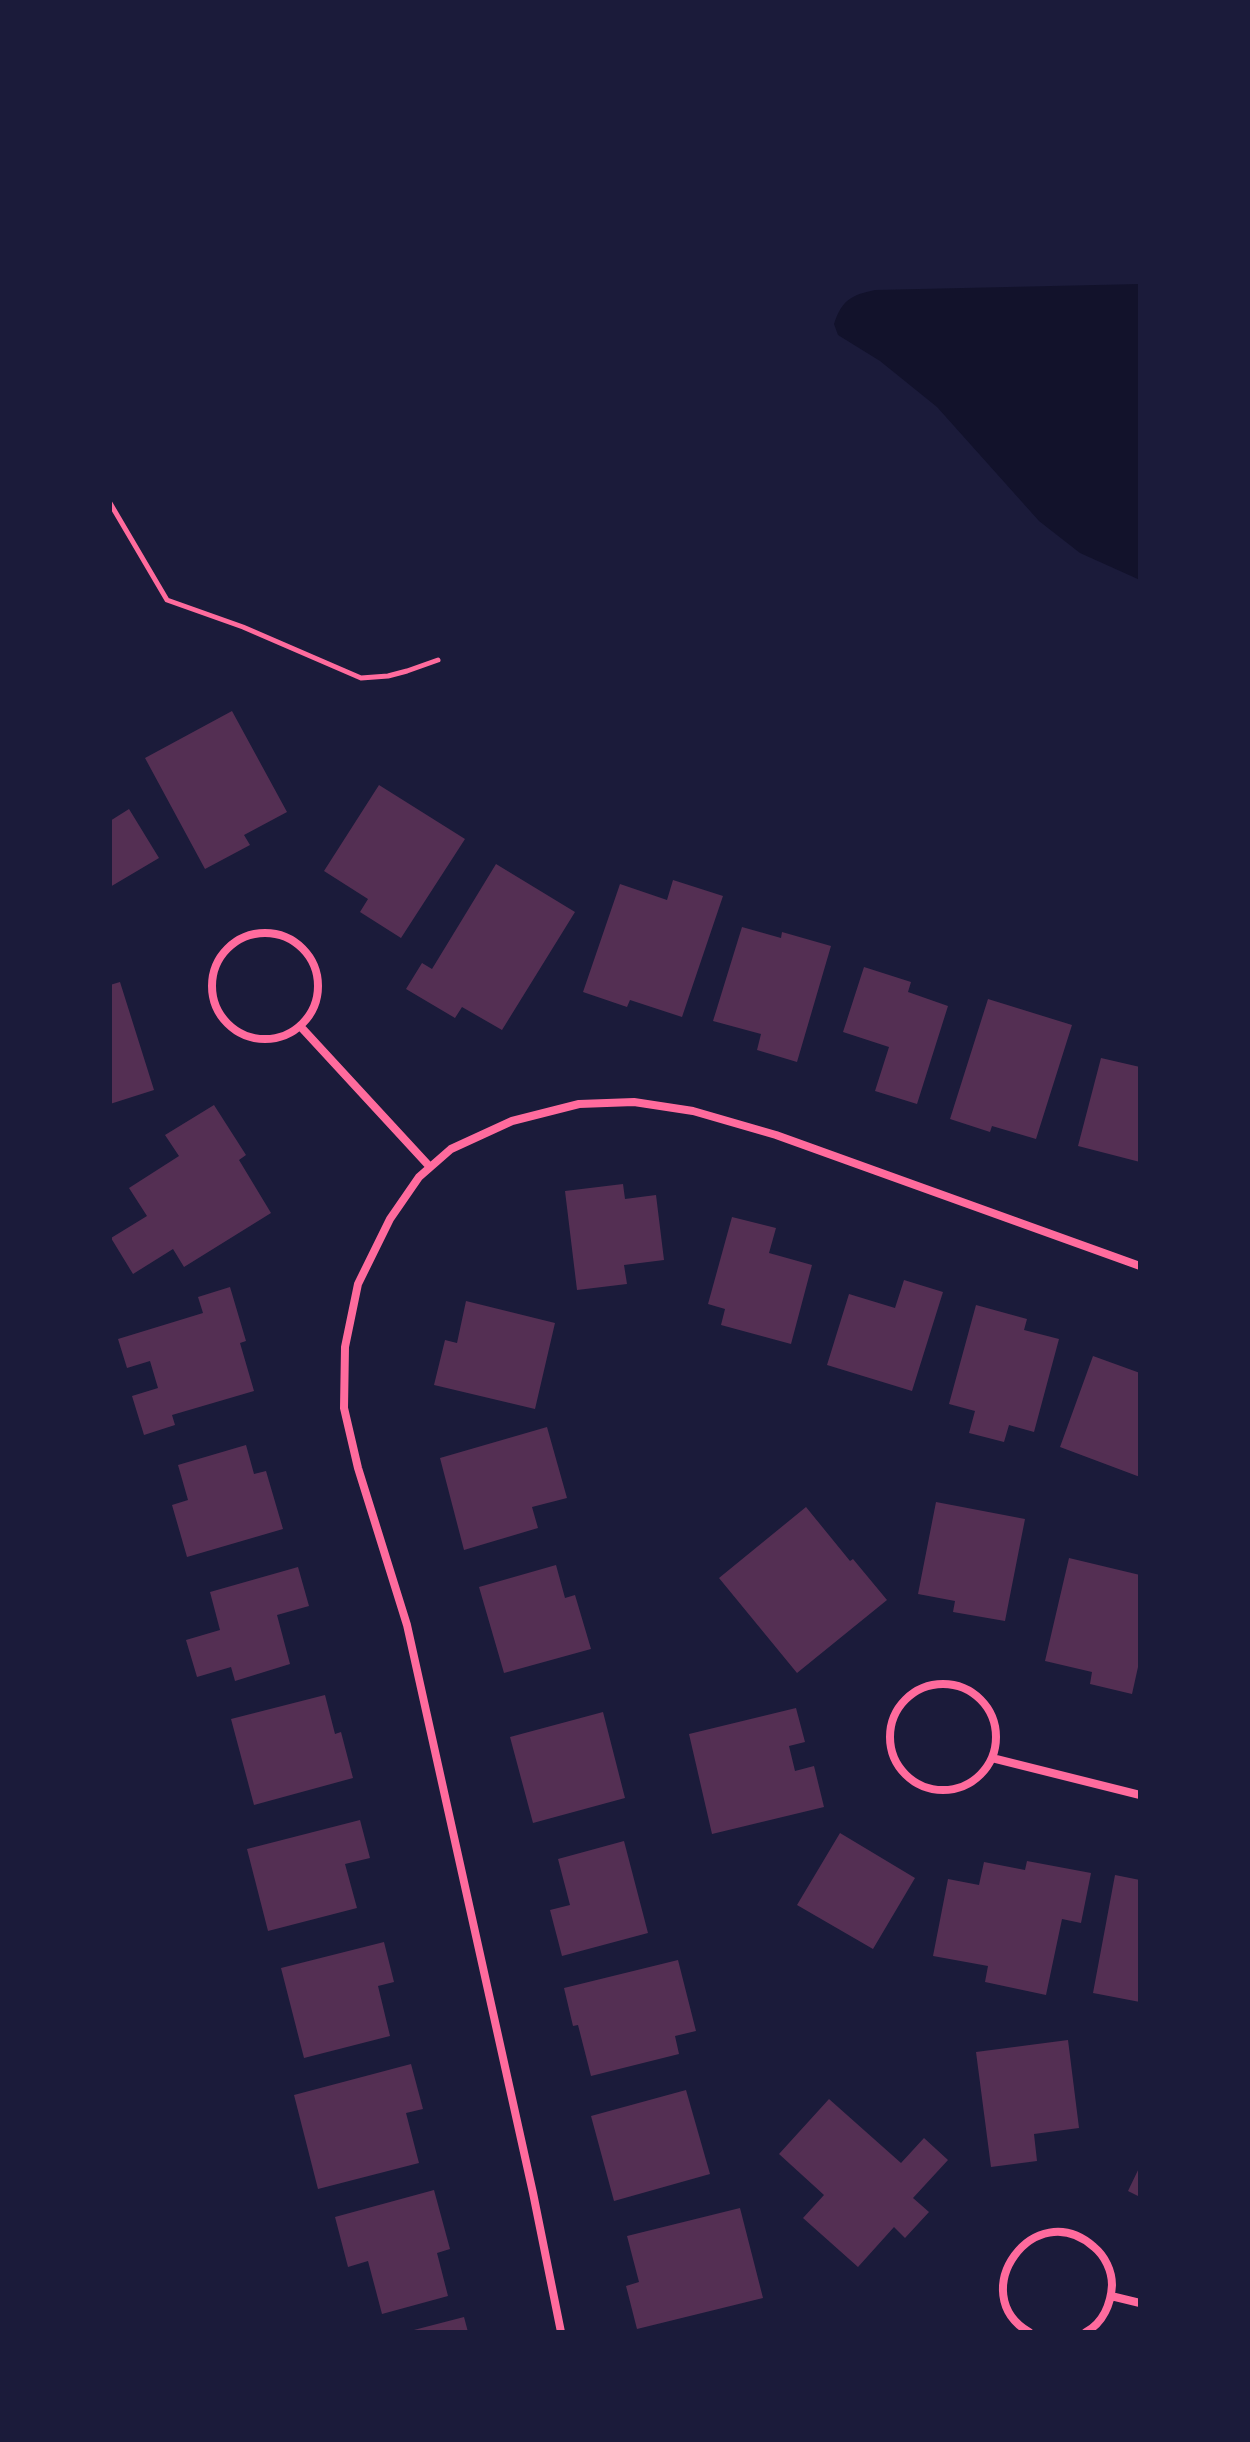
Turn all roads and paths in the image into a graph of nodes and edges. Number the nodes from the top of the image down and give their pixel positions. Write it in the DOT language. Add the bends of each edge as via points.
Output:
graph roads {
  1 [pos="110,503"];
  2 [pos="438,660"];
  3 [pos="300,1026"];
  4 [pos="430,1167"];
  5 [pos="1140,1266"];
  6 [pos="992,1758"];
  7 [pos="1140,1795"];
  8 [pos="1111,2296"];
  9 [pos="1140,2303"];
  10 [pos="561,2332"];
  11 [pos="1029,2332"];
  12 [pos="1086,2332"];
  1 -- 2 [label="path" via="167,600 361,678 388,676"];
  3 -- 3 [label="street" via="265,1040 231,1027 212,996 218,960 230,946 244,937 278,934 305,951 315,966 317,998"];
  3 -- 4 [label="street"];
  4 -- 5 [label="street" via="451,1149 512,1121 579,1104 634,1102 693,1111 776,1135"];
  4 -- 10 [label="street" via="390,1219 358,1284 345,1347 344,1408 407,1625"];
  6 -- 6 [label="street" via="970,1783 938,1790 921,1786 908,1777 890,1748 894,1715 919,1689 956,1685 973,1692 995,1722"];
  6 -- 7 [label="street"];
  8 -- 9 [label="street"];
  8 -- 11 [label="street" via="1112,2279 1097,2249 1068,2232 1035,2237 1020,2247 1004,2276 1010,2313"];
  8 -- 12 [label="street" via="1104,2314"];
}
